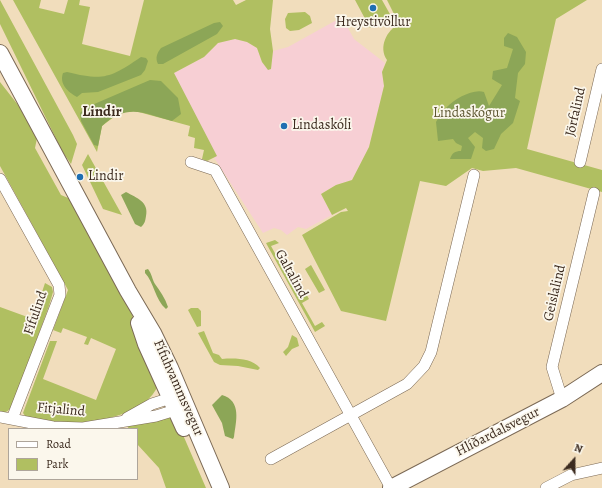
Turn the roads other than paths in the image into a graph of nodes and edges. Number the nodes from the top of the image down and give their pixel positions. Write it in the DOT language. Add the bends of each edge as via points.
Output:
graph roads {
  1 [pos="0,53"];
  2 [pos="602,69"];
  3 [pos="191,162"];
  4 [pos="580,162"];
  5 [pos="474,175"];
  6 [pos="0,179"];
  7 [pos="594,193"];
  8 [pos="600,379"];
  9 [pos="562,399"];
  10 [pos="178,402"];
  11 [pos="351,415"];
  12 [pos="0,416"];
  13 [pos="12,419"];
  14 [pos="271,460"];
  15 [pos="602,468"];
  16 [pos="209,488"];
  17 [pos="221,488"];
  18 [pos="391,488"];
  19 [pos="546,488"];
  1 -- 10 [label="main road, Fífuhvammsvegur" via="128,291 146,344"];
  2 -- 4 [label="street, Jörfalind"];
  3 -- 11 [label="street, Galtalind" via="215,170"];
  5 -- 11 [label="street" via="429,356 424,366 406,384"];
  6 -- 13 [label="street, Fífulind" via="59,285 60,295"];
  7 -- 9 [label="street, Geislalind" via="552,367"];
  8 -- 9 [label="main road, Hlíðardalsvegur"];
  9 -- 18 [label="main road, Hlíðardalsvegur"];
  10 -- 13 [label="street, Fitjalind" via="152,404 120,422 83,428 53,427"];
  10 -- 16 [label="main road, Fífuhvammsvegur"];
  10 -- 17 [label="main road, Fífuhvammsvegur"];
  11 -- 14 [label="street"];
  11 -- 18 [label="street, Galtalind"];
  12 -- 13 [label="street, Fitjalind"];
  15 -- 19 [label="street" via="571,475"];
}
